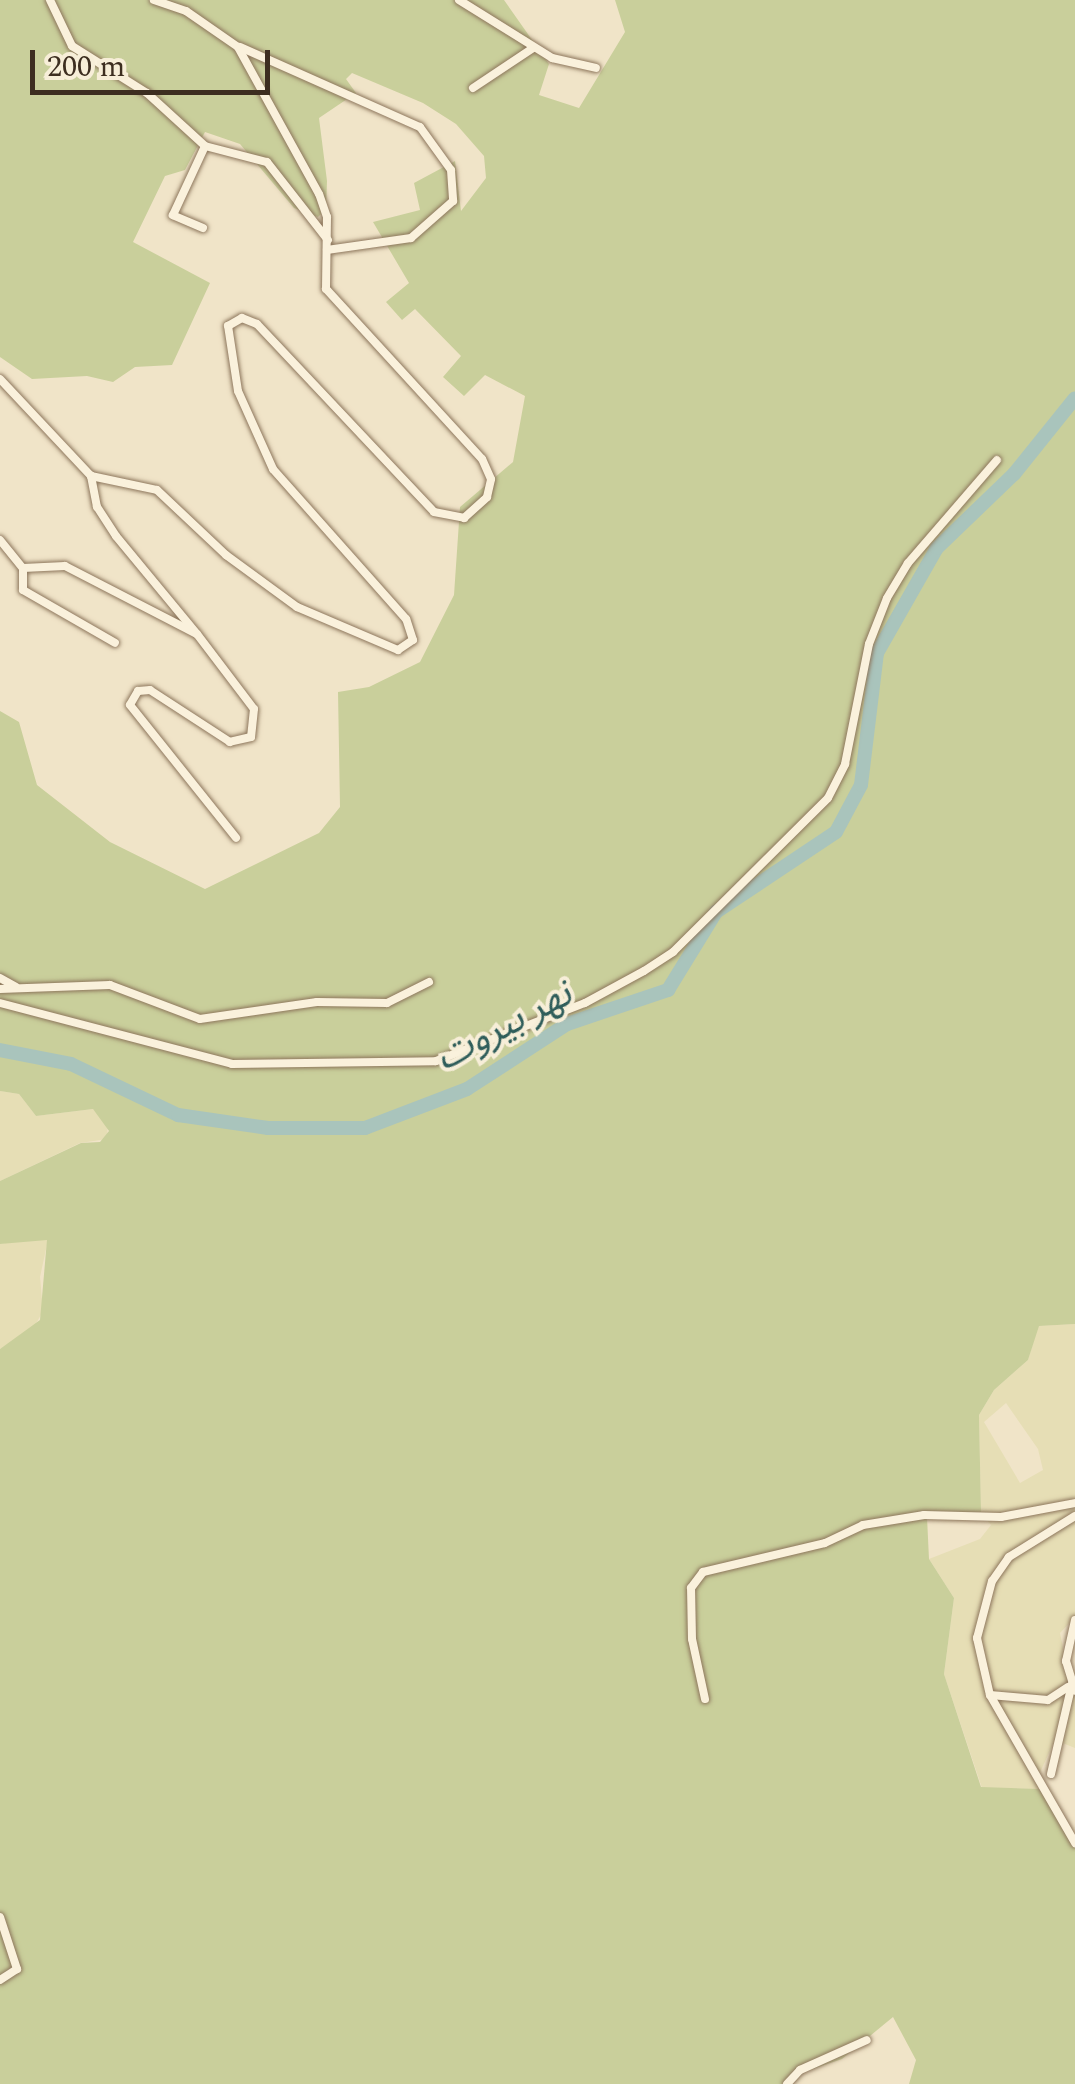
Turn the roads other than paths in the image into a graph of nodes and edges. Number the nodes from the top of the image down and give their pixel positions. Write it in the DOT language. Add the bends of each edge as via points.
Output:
graph roads {
  1 [pos="50,0"];
  2 [pos="154,0"];
  3 [pos="459,0"];
  4 [pos="238,47"];
  5 [pos="533,48"];
  6 [pos="596,68"];
  7 [pos="474,88"];
  8 [pos="205,146"];
  9 [pos="203,228"];
  10 [pos="327,245"];
  11 [pos="0,379"];
  12 [pos="996,460"];
  13 [pos="91,476"];
  14 [pos="0,540"];
  15 [pos="22,568"];
  16 [pos="197,634"];
  17 [pos="115,643"];
  18 [pos="236,838"];
  19 [pos="0,978"];
  20 [pos="429,982"];
  21 [pos="16,987"];
  22 [pos="0,989"];
  23 [pos="0,1003"];
  24 [pos="1075,1503"];
  25 [pos="1075,1516"];
  26 [pos="1075,1620"];
  27 [pos="1074,1688"];
  28 [pos="990,1694"];
  29 [pos="705,1700"];
  30 [pos="1051,1774"];
  31 [pos="1075,1843"];
  32 [pos="0,1918"];
  33 [pos="0,1980"];
  34 [pos="867,2040"];
  35 [pos="787,2084"];
  1 -- 8 [label="street" via="72,46 147,93"];
  2 -- 4 [label="street" via="186,12"];
  3 -- 5 [label="street"];
  4 -- 10 [label="street" via="308,170 327,217"];
  4 -- 10 [label="street" via="420,127 451,170 452,201 411,238"];
  5 -- 6 [label="street"];
  5 -- 7 [label="street"];
  8 -- 9 [label="street" via="173,215"];
  8 -- 10 [label="street" via="267,162"];
  10 -- 13 [label="street" via="322,274 335,302 482,459 492,479 481,504 464,518 434,512 250,319 231,321 226,345 238,391 273,469 406,619 413,640 406,647 375,644 297,608 226,555 157,490"];
  11 -- 13 [label="street"];
  12 -- 23 [label="street" via="908,563 888,598 868,644 845,764 828,798 673,952 644,972 436,1061 232,1064"];
  13 -- 16 [label="street" via="98,507 116,536"];
  14 -- 15 [label="street"];
  15 -- 16 [label="street" via="64,566"];
  15 -- 17 [label="street" via="23,590"];
  16 -- 18 [label="street" via="254,709 251,737 230,742 150,690 138,691 130,705"];
  19 -- 21 [label="street"];
  20 -- 21 [label="street" via="387,1002 317,1002 200,1019 110,984"];
  21 -- 22 [label="street"];
  24 -- 29 [label="street" via="1001,1517 924,1516 863,1525 830,1541 703,1572 692,1588 692,1639"];
  25 -- 28 [label="street" via="1032,1538 992,1581 977,1638"];
  26 -- 27 [label="street" via="1066,1652"];
  27 -- 28 [label="street" via="1048,1700"];
  27 -- 30 [label="street"];
  28 -- 31 [label="street"];
  32 -- 33 [label="street" via="17,1970"];
  34 -- 35 [label="street" via="800,2070"];
}
